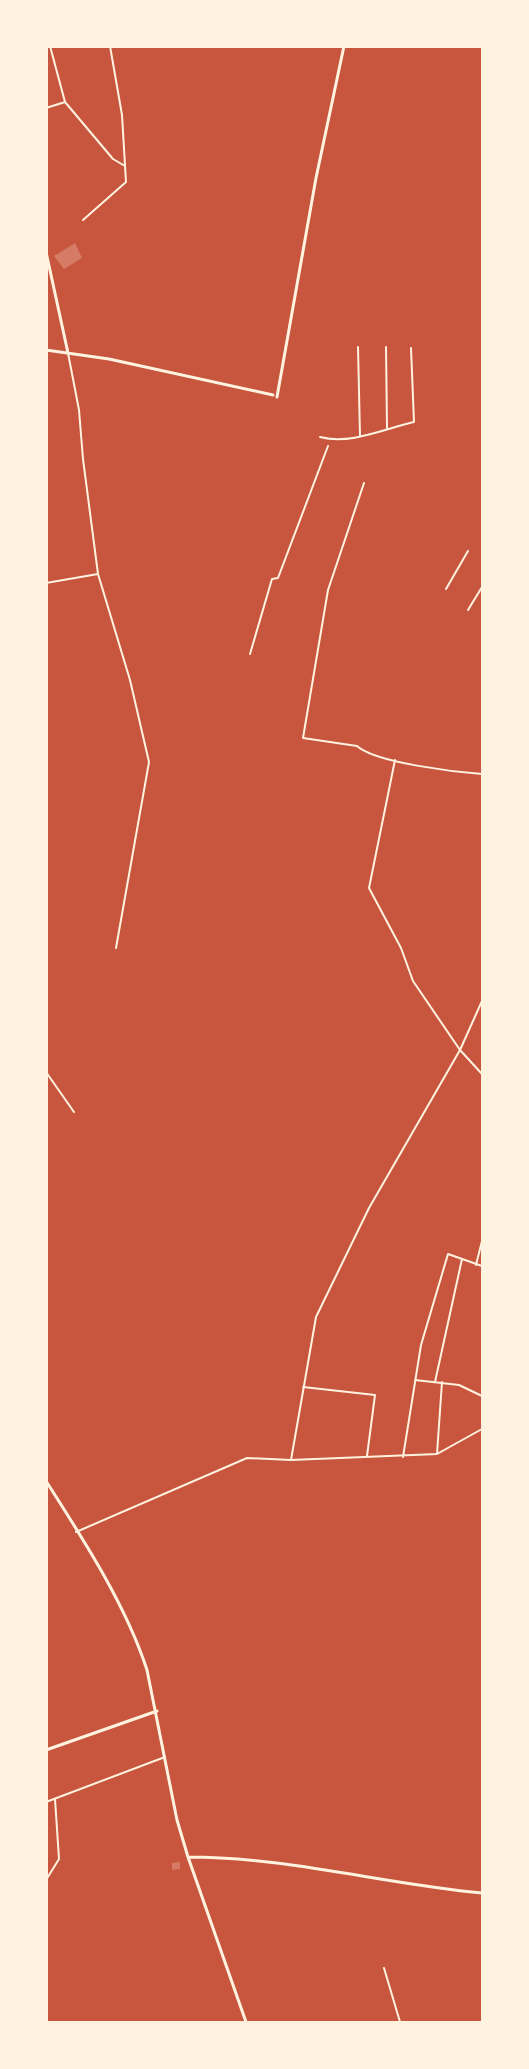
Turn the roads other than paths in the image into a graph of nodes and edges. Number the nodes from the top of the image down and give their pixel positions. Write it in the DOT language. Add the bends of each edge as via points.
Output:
graph roads {
  1 [pos="50,46"];
  2 [pos="110,46"];
  3 [pos="344,46"];
  4 [pos="65,102"];
  5 [pos="46,108"];
  6 [pos="125,166"];
  7 [pos="83,220"];
  8 [pos="46,252"];
  9 [pos="358,347"];
  10 [pos="386,347"];
  11 [pos="411,348"];
  12 [pos="46,350"];
  13 [pos="68,353"];
  14 [pos="387,428"];
  15 [pos="360,436"];
  16 [pos="320,437"];
  17 [pos="328,446"];
  18 [pos="364,483"];
  19 [pos="468,551"];
  20 [pos="98,574"];
  21 [pos="46,583"];
  22 [pos="483,586"];
  23 [pos="446,589"];
  24 [pos="468,610"];
  25 [pos="250,654"];
  26 [pos="395,760"];
  27 [pos="483,774"];
  28 [pos="116,948"];
  29 [pos="483,1001"];
  30 [pos="460,1050"];
  31 [pos="46,1072"];
  32 [pos="483,1074"];
  33 [pos="74,1112"];
  34 [pos="483,1241"];
  35 [pos="462,1259"];
  36 [pos="476,1265"];
  37 [pos="483,1266"];
  38 [pos="414,1380"];
  39 [pos="435,1382"];
  40 [pos="442,1382"];
  41 [pos="303,1387"];
  42 [pos="483,1396"];
  43 [pos="483,1429"];
  44 [pos="437,1454"];
  45 [pos="367,1456"];
  46 [pos="403,1457"];
  47 [pos="291,1460"];
  48 [pos="46,1481"];
  49 [pos="76,1532"];
  50 [pos="156,1710"];
  51 [pos="46,1750"];
  52 [pos="165,1757"];
  53 [pos="55,1799"];
  54 [pos="46,1802"];
  55 [pos="188,1857"];
  56 [pos="46,1880"];
  57 [pos="483,1893"];
  58 [pos="384,1968"];
  59 [pos="246,2022"];
  60 [pos="400,2022"];
  1 -- 4 [label="street"];
  2 -- 6 [label="street" via="122,115"];
  3 -- 13 [label="main road" via="275,396 131,363"];
  4 -- 5 [label="street"];
  4 -- 6 [label="street" via="113,159"];
  6 -- 7 [label="street" via="126,182"];
  8 -- 13 [label="main road"];
  9 -- 15 [label="street"];
  10 -- 14 [label="street"];
  11 -- 14 [label="street" via="414,422"];
  12 -- 13 [label="main road"];
  13 -- 20 [label="street" via="79,410"];
  14 -- 15 [label="street"];
  15 -- 16 [label="street" via="334,441"];
  17 -- 25 [label="street" via="278,578 272,579"];
  18 -- 26 [label="street" via="328,590 303,738 357,746 364,752"];
  19 -- 23 [label="street"];
  20 -- 21 [label="street"];
  20 -- 28 [label="street" via="130,680 149,762"];
  22 -- 24 [label="street"];
  26 -- 27 [label="street"];
  26 -- 30 [label="street" via="369,888 401,948 413,981"];
  29 -- 30 [label="street"];
  30 -- 32 [label="street"];
  30 -- 41 [label="street" via="369,1208 316,1317"];
  31 -- 33 [label="street"];
  34 -- 36 [label="street"];
  35 -- 36 [label="street"];
  35 -- 38 [label="street" via="448,1254"];
  35 -- 39 [label="street"];
  36 -- 37 [label="street"];
  38 -- 39 [label="street"];
  38 -- 46 [label="street"];
  39 -- 40 [label="street"];
  40 -- 42 [label="street"];
  40 -- 44 [label="street"];
  41 -- 45 [label="street" via="375,1395"];
  41 -- 47 [label="street"];
  43 -- 44 [label="street"];
  44 -- 46 [label="street"];
  45 -- 46 [label="street"];
  45 -- 47 [label="street"];
  47 -- 49 [label="street" via="247,1458"];
  48 -- 49 [label="main road"];
  49 -- 50 [label="main road" via="131,1628 147,1670"];
  50 -- 51 [label="main road"];
  50 -- 52 [label="main road"];
  52 -- 53 [label="street"];
  52 -- 55 [label="main road"];
  53 -- 54 [label="street"];
  53 -- 56 [label="street" via="59,1859"];
  55 -- 57 [label="main road" via="220,1857"];
  55 -- 59 [label="main road"];
  58 -- 60 [label="street"];
}
